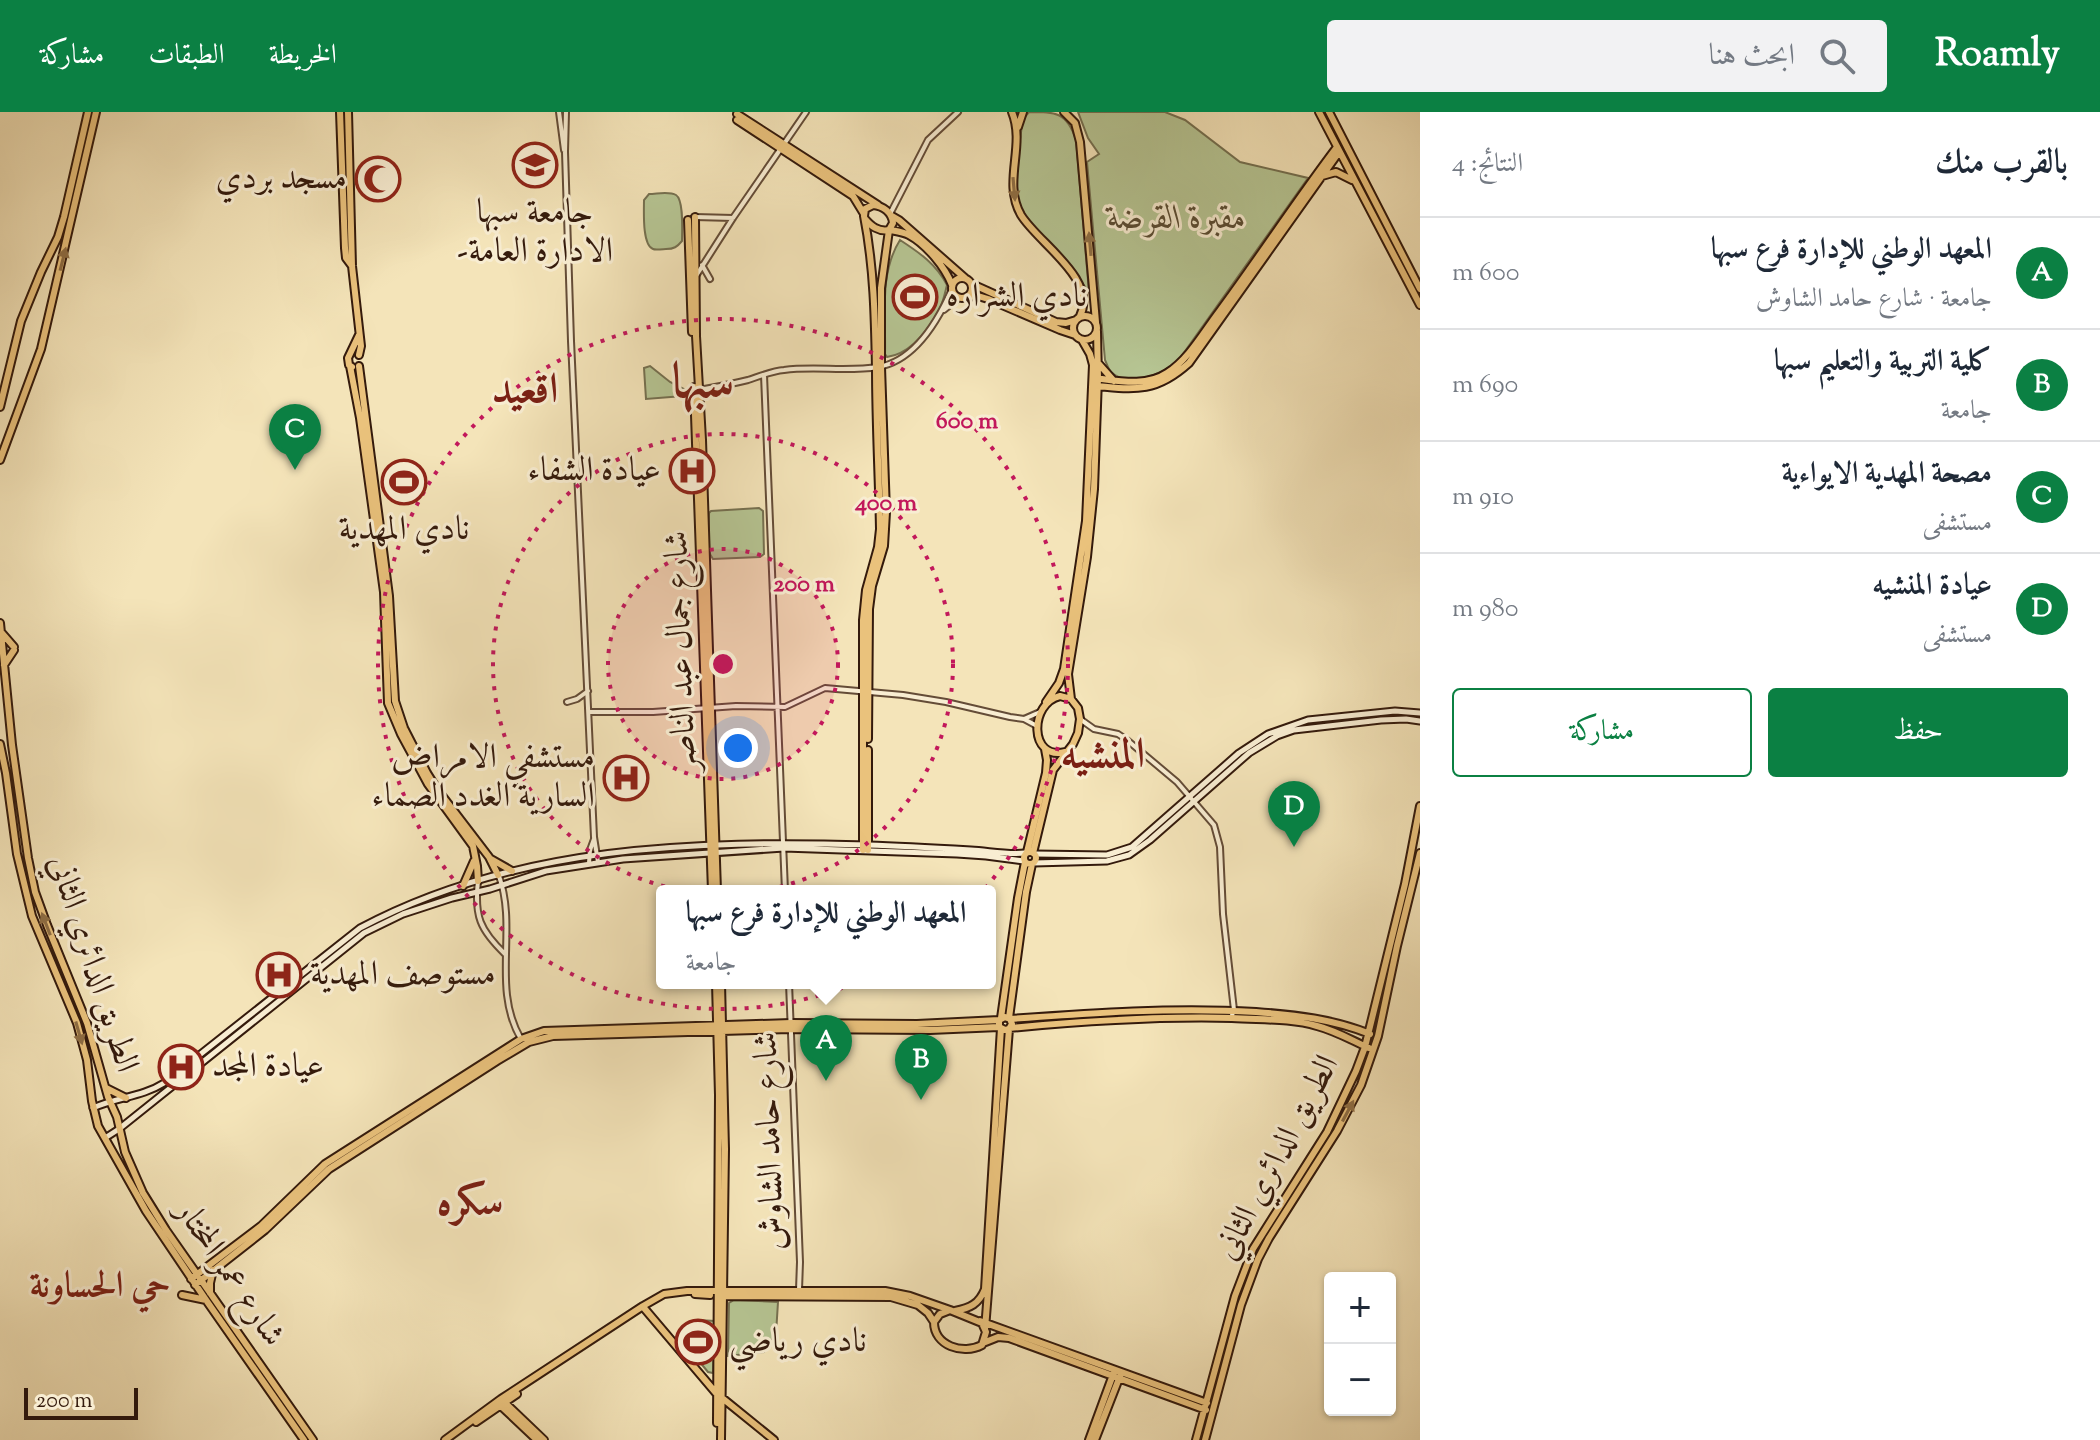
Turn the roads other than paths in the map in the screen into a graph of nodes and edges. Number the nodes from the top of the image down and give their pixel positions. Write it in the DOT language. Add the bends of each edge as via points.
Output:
graph roads {
  1 [pos="88,112"];
  2 [pos="96,112"];
  3 [pos="340,112"];
  4 [pos="348,112"];
  5 [pos="559,112"];
  6 [pos="566,112"];
  7 [pos="806,112"];
  8 [pos="958,112"];
  9 [pos="1012,112"];
  10 [pos="1023,112"];
  11 [pos="1064,112"];
  12 [pos="1319,112"];
  13 [pos="1329,112"];
  14 [pos="737,117"];
  15 [pos="1017,130"];
  16 [pos="1346,144"];
  17 [pos="782,146"];
  18 [pos="1338,150"];
  19 [pos="565,152"];
  20 [pos="1322,176"];
  21 [pos="1355,181"];
  22 [pos="878,205"];
  23 [pos="890,214"];
  24 [pos="864,216"];
  25 [pos="733,218"];
  26 [pos="691,219"];
  27 [pos="889,230"];
  28 [pos="702,265"];
  29 [pos="352,266"];
  30 [pos="692,278"];
  31 [pos="965,278"];
  32 [pos="710,279"];
  33 [pos="972,284"];
  34 [pos="952,287"];
  35 [pos="1420,289"];
  36 [pos="963,298"];
  37 [pos="1420,305"];
  38 [pos="942,311"];
  39 [pos="1078,318"];
  40 [pos="1096,322"];
  41 [pos="1097,331"];
  42 [pos="1075,335"];
  43 [pos="1082,340"];
  44 [pos="355,355"];
  45 [pos="1098,363"];
  46 [pos="350,366"];
  47 [pos="359,366"];
  48 [pos="878,367"];
  49 [pos="764,375"];
  50 [pos="698,379"];
  51 [pos="1114,381"];
  52 [pos="1095,382"];
  53 [pos="710,387"];
  54 [pos="1108,387"];
  55 [pos="696,390"];
  56 [pos="1096,397"];
  57 [pos="0,407"];
  58 [pos="0,460"];
  59 [pos="0,623"];
  60 [pos="1,632"];
  61 [pos="4,665"];
  62 [pos="588,691"];
  63 [pos="865,691"];
  64 [pos="1071,699"];
  65 [pos="567,702"];
  66 [pos="1046,702"];
  67 [pos="777,707"];
  68 [pos="407,709"];
  69 [pos="708,709"];
  70 [pos="589,712"];
  71 [pos="1041,712"];
  72 [pos="1420,713"];
  73 [pos="401,719"];
  74 [pos="1024,719"];
  75 [pos="1080,719"];
  76 [pos="1420,721"];
  77 [pos="1038,727"];
  78 [pos="1094,729"];
  79 [pos="1078,733"];
  80 [pos="0,744"];
  81 [pos="1045,749"];
  82 [pos="1065,752"];
  83 [pos="1192,798"];
  84 [pos="1420,806"];
  85 [pos="594,837"];
  86 [pos="784,846"];
  87 [pos="866,848"];
  88 [pos="713,849"];
  89 [pos="475,853"];
  90 [pos="1420,853"];
  91 [pos="589,855"];
  92 [pos="489,857"];
  93 [pos="598,858"];
  94 [pos="1029,858"];
  95 [pos="589,863"];
  96 [pos="512,871"];
  97 [pos="498,875"];
  98 [pos="478,881"];
  99 [pos="502,885"];
  100 [pos="714,885"];
  101 [pos="785,885"];
  102 [pos="463,886"];
  103 [pos="477,892"];
  104 [pos="505,954"];
  105 [pos="718,989"];
  106 [pos="789,989"];
  107 [pos="1234,1010"];
  108 [pos="1231,1018"];
  109 [pos="1003,1022"];
  110 [pos="791,1026"];
  111 [pos="1009,1028"];
  112 [pos="720,1029"];
  113 [pos="1369,1034"];
  114 [pos="1378,1036"];
  115 [pos="523,1041"];
  116 [pos="1365,1047"];
  117 [pos="1374,1049"];
  118 [pos="106,1088"];
  119 [pos="126,1098"];
  120 [pos="111,1101"];
  121 [pos="93,1108"];
  122 [pos="119,1129"];
  123 [pos="104,1139"];
  124 [pos="125,1152"];
  125 [pos="115,1156"];
  126 [pos="188,1261"];
  127 [pos="211,1268"];
  128 [pos="196,1280"];
  129 [pos="210,1293"];
  130 [pos="798,1293"];
  131 [pos="718,1294"];
  132 [pos="182,1295"];
  133 [pos="206,1300"];
  134 [pos="989,1306"];
  135 [pos="644,1308"];
  136 [pos="952,1311"];
  137 [pos="934,1322"];
  138 [pos="984,1324"];
  139 [pos="1001,1328"];
  140 [pos="983,1343"];
  141 [pos="1118,1373"];
  142 [pos="716,1374"];
  143 [pos="704,1378"];
  144 [pos="719,1394"];
  145 [pos="501,1403"];
  146 [pos="1210,1407"];
  147 [pos="304,1440"];
  148 [pos="313,1440"];
  149 [pos="448,1440"];
  150 [pos="537,1440"];
  151 [pos="544,1440"];
  152 [pos="719,1440"];
  153 [pos="774,1440"];
  154 [pos="1092,1440"];
  155 [pos="1196,1440"];
  156 [pos="1205,1440"];
  1 -- 57 [label="main road" via="64,217 20,328"];
  58 -- 2 [label="main road, one-way" via="45,335"];
  3 -- 29 [label="main road" via="345,248"];
  4 -- 29 [label="main road"];
  5 -- 19 [label="street"];
  6 -- 19 [label="street"];
  7 -- 17 [label="street"];
  8 -- 23 [label="street" via="928,140"];
  9 -- 15 [label="main road"];
  10 -- 15 [label="main road"];
  40 -- 11 [label="main road, one-way" via="1079,135"];
  12 -- 18 [label="main road"];
  13 -- 16 [label="main road"];
  14 -- 17 [label="main road"];
  15 -- 39 [label="main road, one-way" via="1015,201 1024,220 1082,290 1084,305"];
  16 -- 18 [label="main road"];
  16 -- 35 [label="main road"];
  17 -- 22 [label="main road"];
  17 -- 24 [label="main road" via="853,196"];
  17 -- 25 [label="street"];
  18 -- 20 [label="main road"];
  18 -- 21 [label="main road"];
  18 -- 51 [label="main road" via="1182,360 1166,374 1144,381"];
  19 -- 62 [label="street"];
  20 -- 21 [label="main road" via="1336,172"];
  20 -- 54 [label="main road" via="1189,363 1161,383 1135,389"];
  21 -- 37 [label="main road"];
  22 -- 23 [label="main road"];
  22 -- 24 [label="main road" via="869,206"];
  23 -- 27 [label="main road"];
  23 -- 31 [label="main road"];
  24 -- 27 [label="main road" via="877,229"];
  24 -- 48 [label="main road"];
  25 -- 26 [label="street"];
  25 -- 28 [label="street"];
  26 -- 30 [label="main road, شارع جمال عبد الناصر"];
  27 -- 34 [label="main road" via="910,236 940,262"];
  27 -- 48 [label="main road"];
  28 -- 30 [label="street"];
  28 -- 32 [label="street"];
  29 -- 44 [label="main road" via="359,334"];
  30 -- 50 [label="main road, شارع جمال عبد الناصر"];
  30 -- 55 [label="main road, شارع جمال عبد الناصر"];
  31 -- 33 [label="main road"];
  31 -- 34 [label="main road"];
  33 -- 36 [label="main road"];
  33 -- 39 [label="main road" via="1056,322"];
  34 -- 36 [label="main road" via="954,295"];
  34 -- 38 [label="street"];
  36 -- 38 [label="street"];
  36 -- 42 [label="main road" via="988,299"];
  38 -- 48 [label="street" via="910,352"];
  39 -- 40 [label="main road" via="1089,316"];
  39 -- 42 [label="main road"];
  40 -- 41 [label="main road"];
  41 -- 43 [label="main road"];
  41 -- 45 [label="main road"];
  42 -- 43 [label="main road"];
  43 -- 52 [label="main road"];
  44 -- 46 [label="main road"];
  44 -- 47 [label="main road"];
  45 -- 51 [label="main road"];
  45 -- 52 [label="main road"];
  46 -- 47 [label="main road"];
  46 -- 89 [label="main road" via="384,592 388,703 428,784"];
  47 -- 73 [label="main road"];
  48 -- 49 [label="street"];
  48 -- 63 [label="main road" via="886,512 869,609"];
  49 -- 53 [label="street"];
  49 -- 67 [label="street"];
  50 -- 53 [label="street"];
  50 -- 55 [label="main road, شارع جمال عبد الناصر"];
  51 -- 52 [label="main road"];
  52 -- 54 [label="main road"];
  52 -- 56 [label="main road"];
  52 -- 66 [label="main road" via="1082,560 1064,669"];
  53 -- 55 [label="street"];
  54 -- 56 [label="main road"];
  55 -- 69 [label="main road, شارع جمال عبد الناصر"];
  56 -- 64 [label="main road" via="1091,522 1068,674"];
  59 -- 60 [label="main road, الطريق الدائري الثاني"];
  60 -- 61 [label="main road, الطريق الدائري الثاني"];
  60 -- 61 [label="main road" via="14,648"];
  118 -- 61 [label="main road, الطريق الدائري الثاني, one-way" via="87,1023 35,892"];
  62 -- 65 [label="street"];
  62 -- 70 [label="street"];
  63 -- 67 [label="street" via="825,688"];
  63 -- 74 [label="street"];
  63 -- 87 [label="main road"];
  64 -- 66 [label="main road" via="1060,696"];
  64 -- 75 [label="main road"];
  66 -- 71 [label="main road"];
  67 -- 69 [label="street"];
  67 -- 86 [label="street"];
  68 -- 73 [label="main road"];
  69 -- 70 [label="street"];
  69 -- 88 [label="main road, شارع جمال عبد الناصر"];
  70 -- 85 [label="street"];
  71 -- 74 [label="street"];
  71 -- 77 [label="main road"];
  72 -- 83 [label="main road" via="1384,712 1284,727 1251,744"];
  73 -- 92 [label="main road" via="437,789"];
  74 -- 77 [label="street"];
  75 -- 78 [label="street"];
  75 -- 79 [label="main road"];
  76 -- 83 [label="main road" via="1294,730 1249,753"];
  77 -- 81 [label="main road"];
  78 -- 79 [label="street"];
  78 -- 83 [label="street" via="1122,737"];
  79 -- 82 [label="main road"];
  80 -- 121 [label="main road, الطريق الدائري الثاني, one-way" via="32,916 77,1023"];
  81 -- 82 [label="main road"];
  81 -- 94 [label="main road" via="1046,773"];
  82 -- 94 [label="main road" via="1052,773"];
  83 -- 94 [label="main road" via="1124,850"];
  83 -- 107 [label="street" via="1214,825 1220,847"];
  84 -- 113 [label="main road, الطريق الدائري الثاني"];
  85 -- 91 [label="street"];
  85 -- 93 [label="street"];
  86 -- 87 [label="main road"];
  86 -- 88 [label="main road"];
  86 -- 101 [label="street"];
  87 -- 94 [label="main road"];
  88 -- 93 [label="main road"];
  88 -- 100 [label="main road, شارع جمال عبد الناصر"];
  89 -- 98 [label="main road"];
  89 -- 102 [label="main road"];
  90 -- 114 [label="main road, الطريق الدائري الثاني"];
  91 -- 93 [label="main road"];
  91 -- 95 [label="street"];
  91 -- 96 [label="main road"];
  92 -- 96 [label="main road"];
  92 -- 97 [label="main road"];
  93 -- 95 [label="main road"];
  94 -- 109 [label="main road" via="1018,898"];
  95 -- 99 [label="main road"];
  96 -- 97 [label="main road"];
  97 -- 98 [label="main road"];
  97 -- 99 [label="street"];
  98 -- 102 [label="main road"];
  98 -- 103 [label="street"];
  99 -- 103 [label="main road"];
  99 -- 104 [label="street"];
  102 -- 119 [label="main road" via="360,928 164,1083"];
  103 -- 104 [label="street" via="479,919"];
  103 -- 122 [label="main road" via="403,914 364,933"];
  104 -- 115 [label="street" via="512,1021"];
  105 -- 112 [label="main road"];
  106 -- 110 [label="street, شارع حامد الشاوش"];
  107 -- 108 [label="street"];
  107 -- 109 [label="main road"];
  107 -- 113 [label="main road" via="1300,1015"];
  108 -- 111 [label="main road" via="1160,1017"];
  108 -- 116 [label="main road" via="1315,1025"];
  109 -- 110 [label="main road"];
  109 -- 111 [label="main road" via="1005,1030"];
  109 -- 136 [label="main road" via="985,1289 970,1307"];
  110 -- 112 [label="main road"];
  110 -- 130 [label="street, شارع حامد الشاوش"];
  111 -- 134 [label="main road"];
  112 -- 115 [label="main road"];
  112 -- 131 [label="main road" via="725,1149"];
  113 -- 114 [label="main road"];
  113 -- 116 [label="main road, الطريق الدائري الثاني"];
  114 -- 117 [label="main road, الطريق الدائري الثاني"];
  115 -- 127 [label="main road" via="329,1169 265,1230"];
  116 -- 117 [label="main road"];
  116 -- 146 [label="main road, الطريق الدائري الثاني" via="1327,1132 1253,1249 1235,1296"];
  146 -- 117 [label="main road, الطريق الدائري الثاني, one-way" via="1258,1259 1347,1114"];
  118 -- 119 [label="main road"];
  118 -- 120 [label="main road, الطريق الدائري الثاني"];
  119 -- 120 [label="main road"];
  120 -- 121 [label="main road"];
  120 -- 122 [label="main road, الطريق الدائري الثاني"];
  121 -- 123 [label="main road, الطريق الدائري الثاني"];
  122 -- 123 [label="main road"];
  122 -- 124 [label="main road, شارع عمر المختار"];
  123 -- 125 [label="main road, شارع عمر المختار"];
  124 -- 125 [label="main road"];
  124 -- 126 [label="main road, شارع عمر المختار" via="143,1193"];
  125 -- 128 [label="main road, شارع عمر المختار" via="146,1211"];
  126 -- 127 [label="main road"];
  126 -- 128 [label="main road, شارع عمر المختار"];
  127 -- 128 [label="main road"];
  127 -- 129 [label="main road"];
  128 -- 129 [label="main road, شارع عمر المختار"];
  128 -- 133 [label="main road, شارع عمر المختار"];
  129 -- 148 [label="main road, شارع عمر المختار"];
  130 -- 131 [label="main road"];
  130 -- 136 [label="main road" via="893,1291"];
  130 -- 137 [label="main road" via="900,1299 918,1305"];
  131 -- 135 [label="main road" via="665,1297"];
  131 -- 142 [label="main road"];
  131 -- 144 [label="main road"];
  131 -- 145 [label="main road" via="681,1291 659,1296"];
  132 -- 133 [label="main road"];
  133 -- 147 [label="main road, شارع عمر المختار"];
  134 -- 138 [label="main road"];
  134 -- 139 [label="main road"];
  135 -- 143 [label="main road"];
  135 -- 145 [label="main road"];
  136 -- 137 [label="main road"];
  136 -- 138 [label="main road"];
  137 -- 140 [label="main road" via="936,1335 945,1343 966,1350"];
  138 -- 139 [label="main road"];
  138 -- 140 [label="main road"];
  139 -- 141 [label="main road"];
  140 -- 141 [label="main road" via="1009,1338"];
  141 -- 146 [label="main road"];
  141 -- 154 [label="main road"];
  142 -- 143 [label="main road"];
  142 -- 144 [label="main road"];
  143 -- 144 [label="main road"];
  144 -- 152 [label="main road"];
  144 -- 153 [label="main road"];
  145 -- 149 [label="main road"];
  145 -- 150 [label="main road"];
  145 -- 151 [label="main road"];
  146 -- 155 [label="main road, الطريق الدائري الثاني"];
  146 -- 156 [label="main road, الطريق الدائري الثاني"];
}
